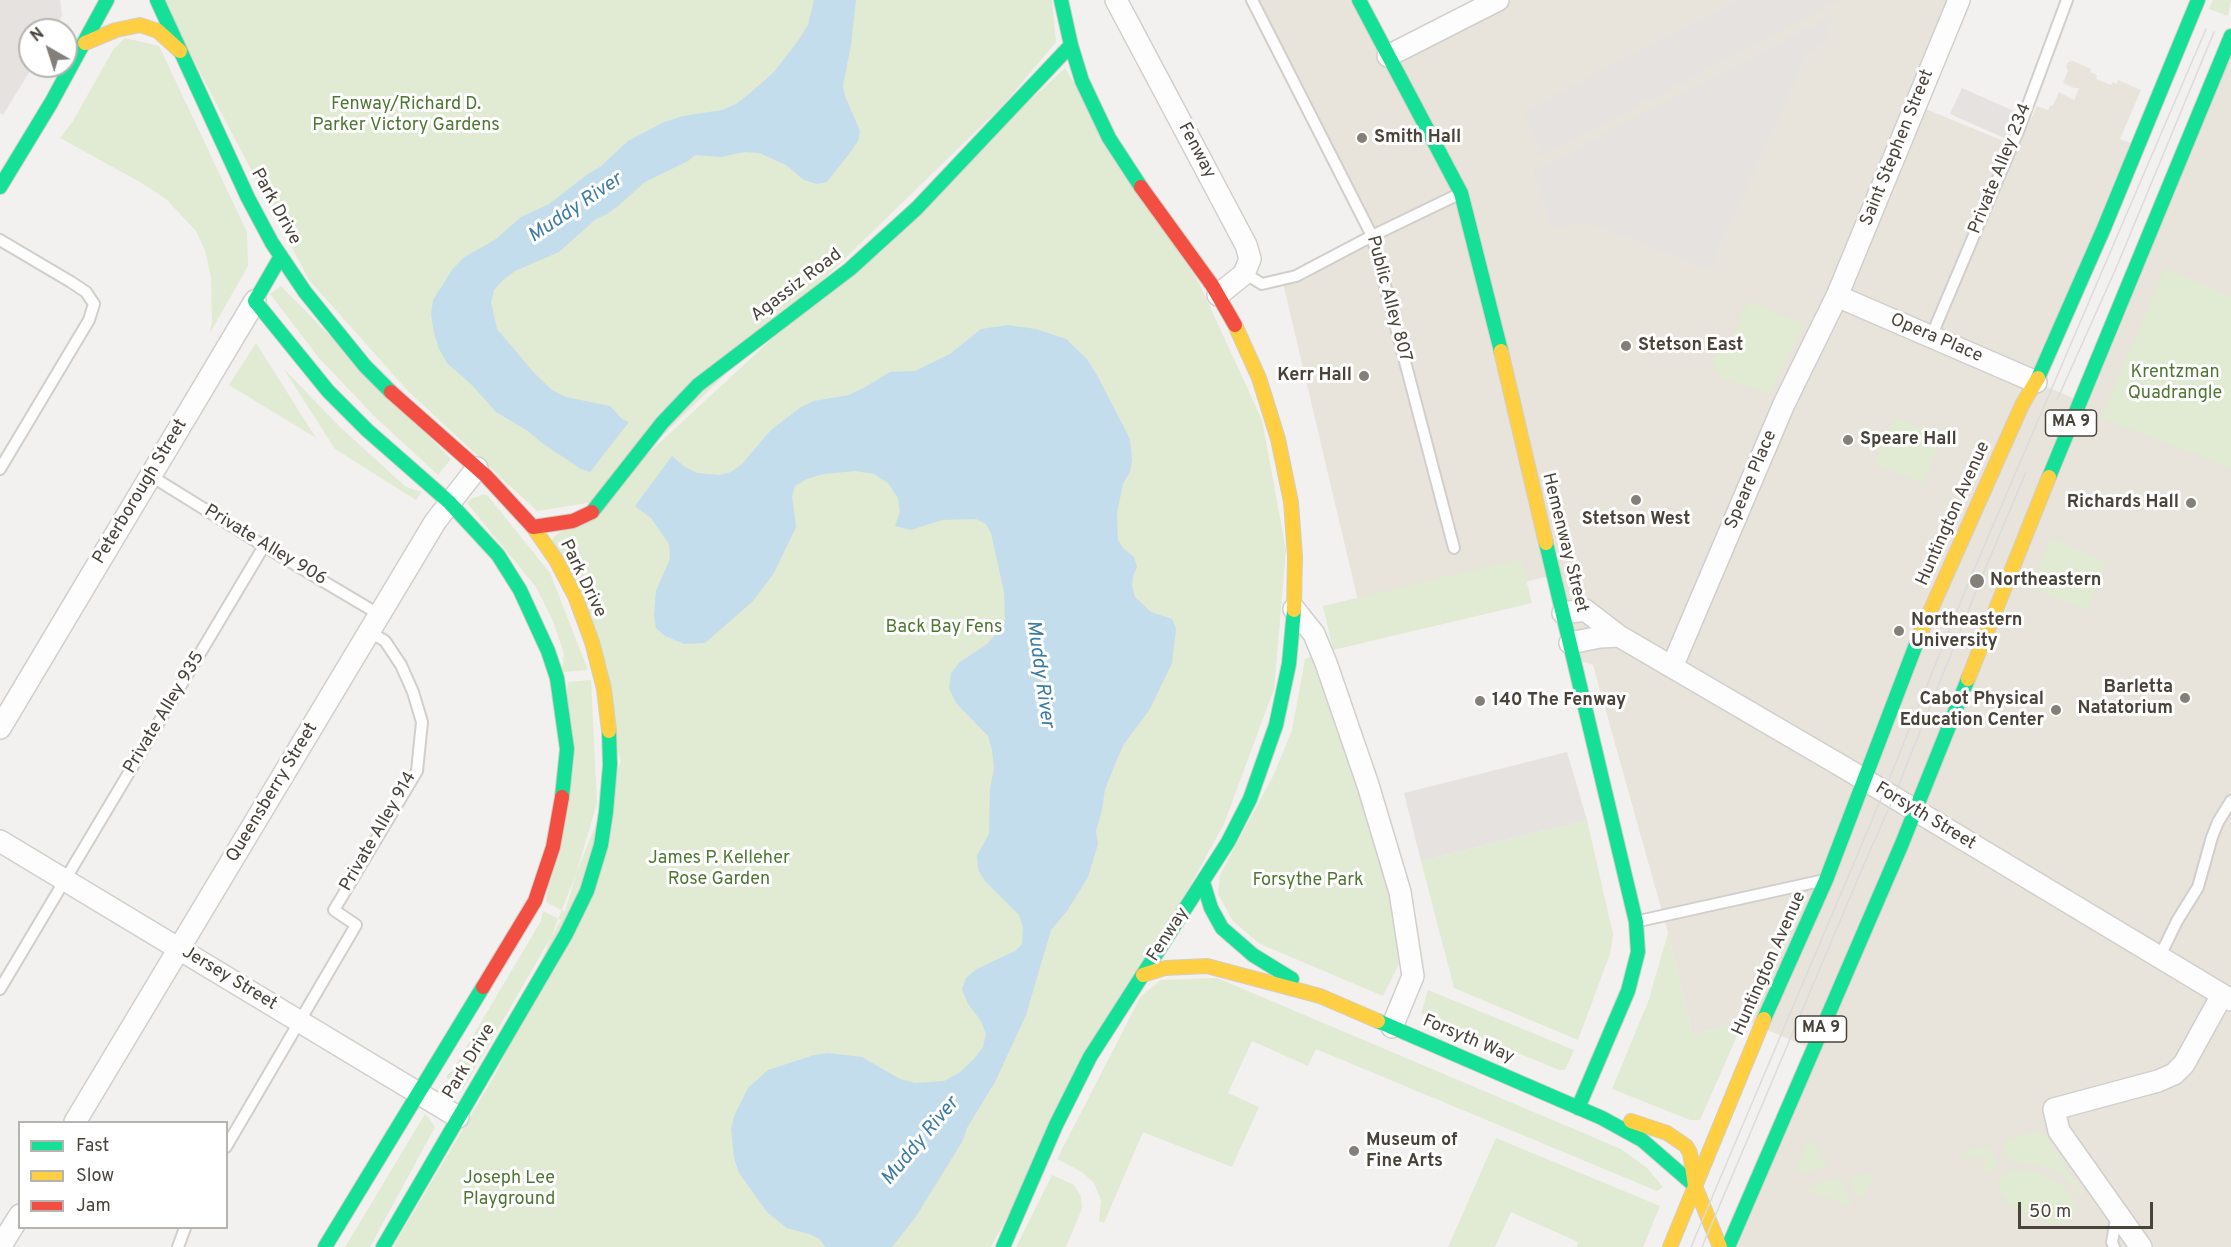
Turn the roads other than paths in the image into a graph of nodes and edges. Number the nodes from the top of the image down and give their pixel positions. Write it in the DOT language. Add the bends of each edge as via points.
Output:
graph roads {
  1 [pos="107,0"];
  2 [pos="157,0"];
  3 [pos="1061,0"];
  4 [pos="1116,0"];
  5 [pos="1252,0"];
  6 [pos="1359,0"];
  7 [pos="1959,0"];
  8 [pos="2067,0"];
  9 [pos="2198,0"];
  10 [pos="1486,3"];
  11 [pos="2231,36"];
  12 [pos="85,43"];
  13 [pos="1071,45"];
  14 [pos="181,53"];
  15 [pos="1388,56"];
  16 [pos="8,156"];
  17 [pos="0,187"];
  18 [pos="1461,193"];
  19 [pos="1372,236"];
  20 [pos="0,240"];
  21 [pos="281,256"];
  22 [pos="1245,271"];
  23 [pos="1218,295"];
  24 [pos="1837,296"];
  25 [pos="255,302"];
  26 [pos="1931,337"];
  27 [pos="2036,382"];
  28 [pos="0,468"];
  29 [pos="477,468"];
  30 [pos="151,476"];
  31 [pos="449,502"];
  32 [pos="533,527"];
  33 [pos="264,546"];
  34 [pos="1454,548"];
  35 [pos="1294,609"];
  36 [pos="1563,613"];
  37 [pos="375,623"];
  38 [pos="1619,636"];
  39 [pos="1570,643"];
  40 [pos="1672,667"];
  41 [pos="0,728"];
  42 [pos="1864,780"];
  43 [pos="2231,801"];
  44 [pos="1915,811"];
  45 [pos="0,841"];
  46 [pos="65,880"];
  47 [pos="1826,880"];
  48 [pos="1203,882"];
  49 [pos="1636,922"];
  50 [pos="180,949"];
  51 [pos="2159,958"];
  52 [pos="1143,975"];
  53 [pos="0,989"];
  54 [pos="1320,996"];
  55 [pos="2227,998"];
  56 [pos="299,1021"];
  57 [pos="1392,1027"];
  58 [pos="419,1093"];
  59 [pos="1578,1108"];
  60 [pos="458,1117"];
  61 [pos="1602,1118"];
  62 [pos="76,1121"];
  63 [pos="228,1144"];
  64 [pos="1695,1186"];
  65 [pos="2117,1214"];
  66 [pos="18,1218"];
  67 [pos="184,1229"];
  68 [pos="0,1247"];
  69 [pos="178,1247"];
  70 [pos="325,1247"];
  71 [pos="383,1247"];
  72 [pos="1003,1247"];
  73 [pos="1670,1247"];
  74 [pos="1720,1247"];
  75 [pos="1728,1247"];
  76 [pos="2114,1247"];
  77 [pos="2141,1247"];
  1 -- 12 [label="main road"];
  2 -- 14 [label="main road, Park Drive"];
  3 -- 13 [label="main road, Fenway"];
  4 -- 22 [label="street, Fenway" via="1246,245 1250,259"];
  5 -- 19 [label="lane, Public Alley 807"];
  6 -- 15 [label="main road, Hemenway Street"];
  7 -- 24 [label="street, Saint Stephen Street"];
  8 -- 26 [label="lane, Private Alley 234" via="2019,129"];
  9 -- 27 [label="main road, Huntington Avenue / MA 9"];
  10 -- 15 [label="street"];
  11 -- 44 [label="main road, MA 9"];
  12 -- 14 [label="main road" via="141,25 163,34"];
  12 -- 16 [label="main road"];
  13 -- 23 [label="main road, Fenway" via="1088,95 1112,144"];
  13 -- 32 [label="main road, Agassiz Road" via="885,239 689,394 593,512 573,521"];
  14 -- 21 [label="main road, Park Drive" via="240,182"];
  15 -- 18 [label="main road, Hemenway Street"];
  16 -- 17 [label="main road"];
  18 -- 19 [label="lane"];
  18 -- 36 [label="main road, Hemenway Street"];
  19 -- 22 [label="lane" via="1296,276 1262,285"];
  19 -- 34 [label="lane, Public Alley 807"];
  20 -- 28 [label="lane" via="87,292 94,304 89,320"];
  21 -- 25 [label="main road, Peterborough Street"];
  21 -- 29 [label="main road, Park Drive" via="353,352 388,389"];
  22 -- 23 [label="street"];
  23 -- 35 [label="main road, Fenway" via="1252,362 1280,448 1293,520"];
  24 -- 26 [label="street, Opera Place"];
  24 -- 40 [label="street, Speare Place" via="1784,404"];
  25 -- 30 [label="street, Peterborough Street"];
  25 -- 31 [label="main road, Park Drive" via="328,391"];
  26 -- 27 [label="street, Opera Place"];
  27 -- 42 [label="main road, Huntington Avenue / MA 9" via="2022,405 1915,646"];
  29 -- 31 [label="street, Queensberry Street"];
  29 -- 32 [label="main road, Park Drive"];
  30 -- 33 [label="lane, Private Alley 906"];
  30 -- 41 [label="street, Peterborough Street"];
  31 -- 37 [label="street, Queensberry Street"];
  31 -- 58 [label="main road, Park Drive" via="498,555 536,622 557,678 567,749 558,823 535,901"];
  32 -- 60 [label="main road, Park Drive" via="571,587 598,665 610,741 606,813 601,845 573,921"];
  33 -- 37 [label="lane, Private Alley 906"];
  33 -- 46 [label="lane, Private Alley 935"];
  35 -- 48 [label="main road, Fenway" via="1287,673 1269,749 1244,813"];
  35 -- 57 [label="street" via="1314,634 1326,663 1400,892 1413,976"];
  36 -- 38 [label="street, Forsyth Street" via="1585,610"];
  36 -- 39 [label="main road, Hemenway Street"];
  37 -- 50 [label="street, Queensberry Street"];
  37 -- 56 [label="lane, Private Alley 914" via="401,665 422,722 417,771 334,910 356,925"];
  38 -- 39 [label="street"];
  38 -- 40 [label="street, Forsyth Street"];
  39 -- 49 [label="main road, Hemenway Street"];
  40 -- 42 [label="street, Forsyth Street"];
  42 -- 44 [label="street, Forsyth Street"];
  42 -- 47 [label="main road, Huntington Avenue / MA 9"];
  43 -- 51 [label="lane" via="2215,829 2198,887"];
  44 -- 51 [label="street, Forsyth Street"];
  44 -- 75 [label="main road, MA 9"];
  45 -- 46 [label="street, Jersey Street"];
  46 -- 50 [label="street, Jersey Street"];
  46 -- 53 [label="lane, Private Alley 935"];
  47 -- 49 [label="lane"];
  47 -- 64 [label="main road, Huntington Avenue / MA 9"];
  48 -- 52 [label="main road, Fenway"];
  48 -- 54 [label="main road, Forsyth Way" via="1215,916 1229,935 1253,955"];
  49 -- 59 [label="main road, Hemenway Street" via="1638,952 1628,991"];
  50 -- 56 [label="street, Jersey Street"];
  50 -- 62 [label="street, Queensberry Street"];
  51 -- 55 [label="street, Forsyth Street"];
  52 -- 54 [label="main road, Forsyth Way" via="1165,968 1207,966"];
  52 -- 72 [label="main road, Fenway" via="1068,1098"];
  54 -- 57 [label="main road, Forsyth Way"];
  55 -- 65 [label="street" via="2174,1074 2054,1109 2059,1131"];
  56 -- 58 [label="street, Jersey Street"];
  56 -- 63 [label="lane"];
  57 -- 59 [label="main road, Forsyth Way"];
  58 -- 60 [label="street, Jersey Street"];
  58 -- 70 [label="main road, Park Drive"];
  59 -- 61 [label="main road, Forsyth Way"];
  60 -- 71 [label="main road, Park Drive"];
  61 -- 64 [label="main road, Forsyth Way" via="1642,1140"];
  61 -- 64 [label="main road, Forsyth Way" via="1642,1124 1678,1140 1690,1153"];
  64 -- 73 [label="main road, Huntington Avenue / MA 9"];
  64 -- 74 [label="main road, Forsyth Way"];
  65 -- 76 [label="lane"];
  65 -- 77 [label="street"];
  66 -- 68 [label="street"];
  67 -- 69 [label="lane"];
}
